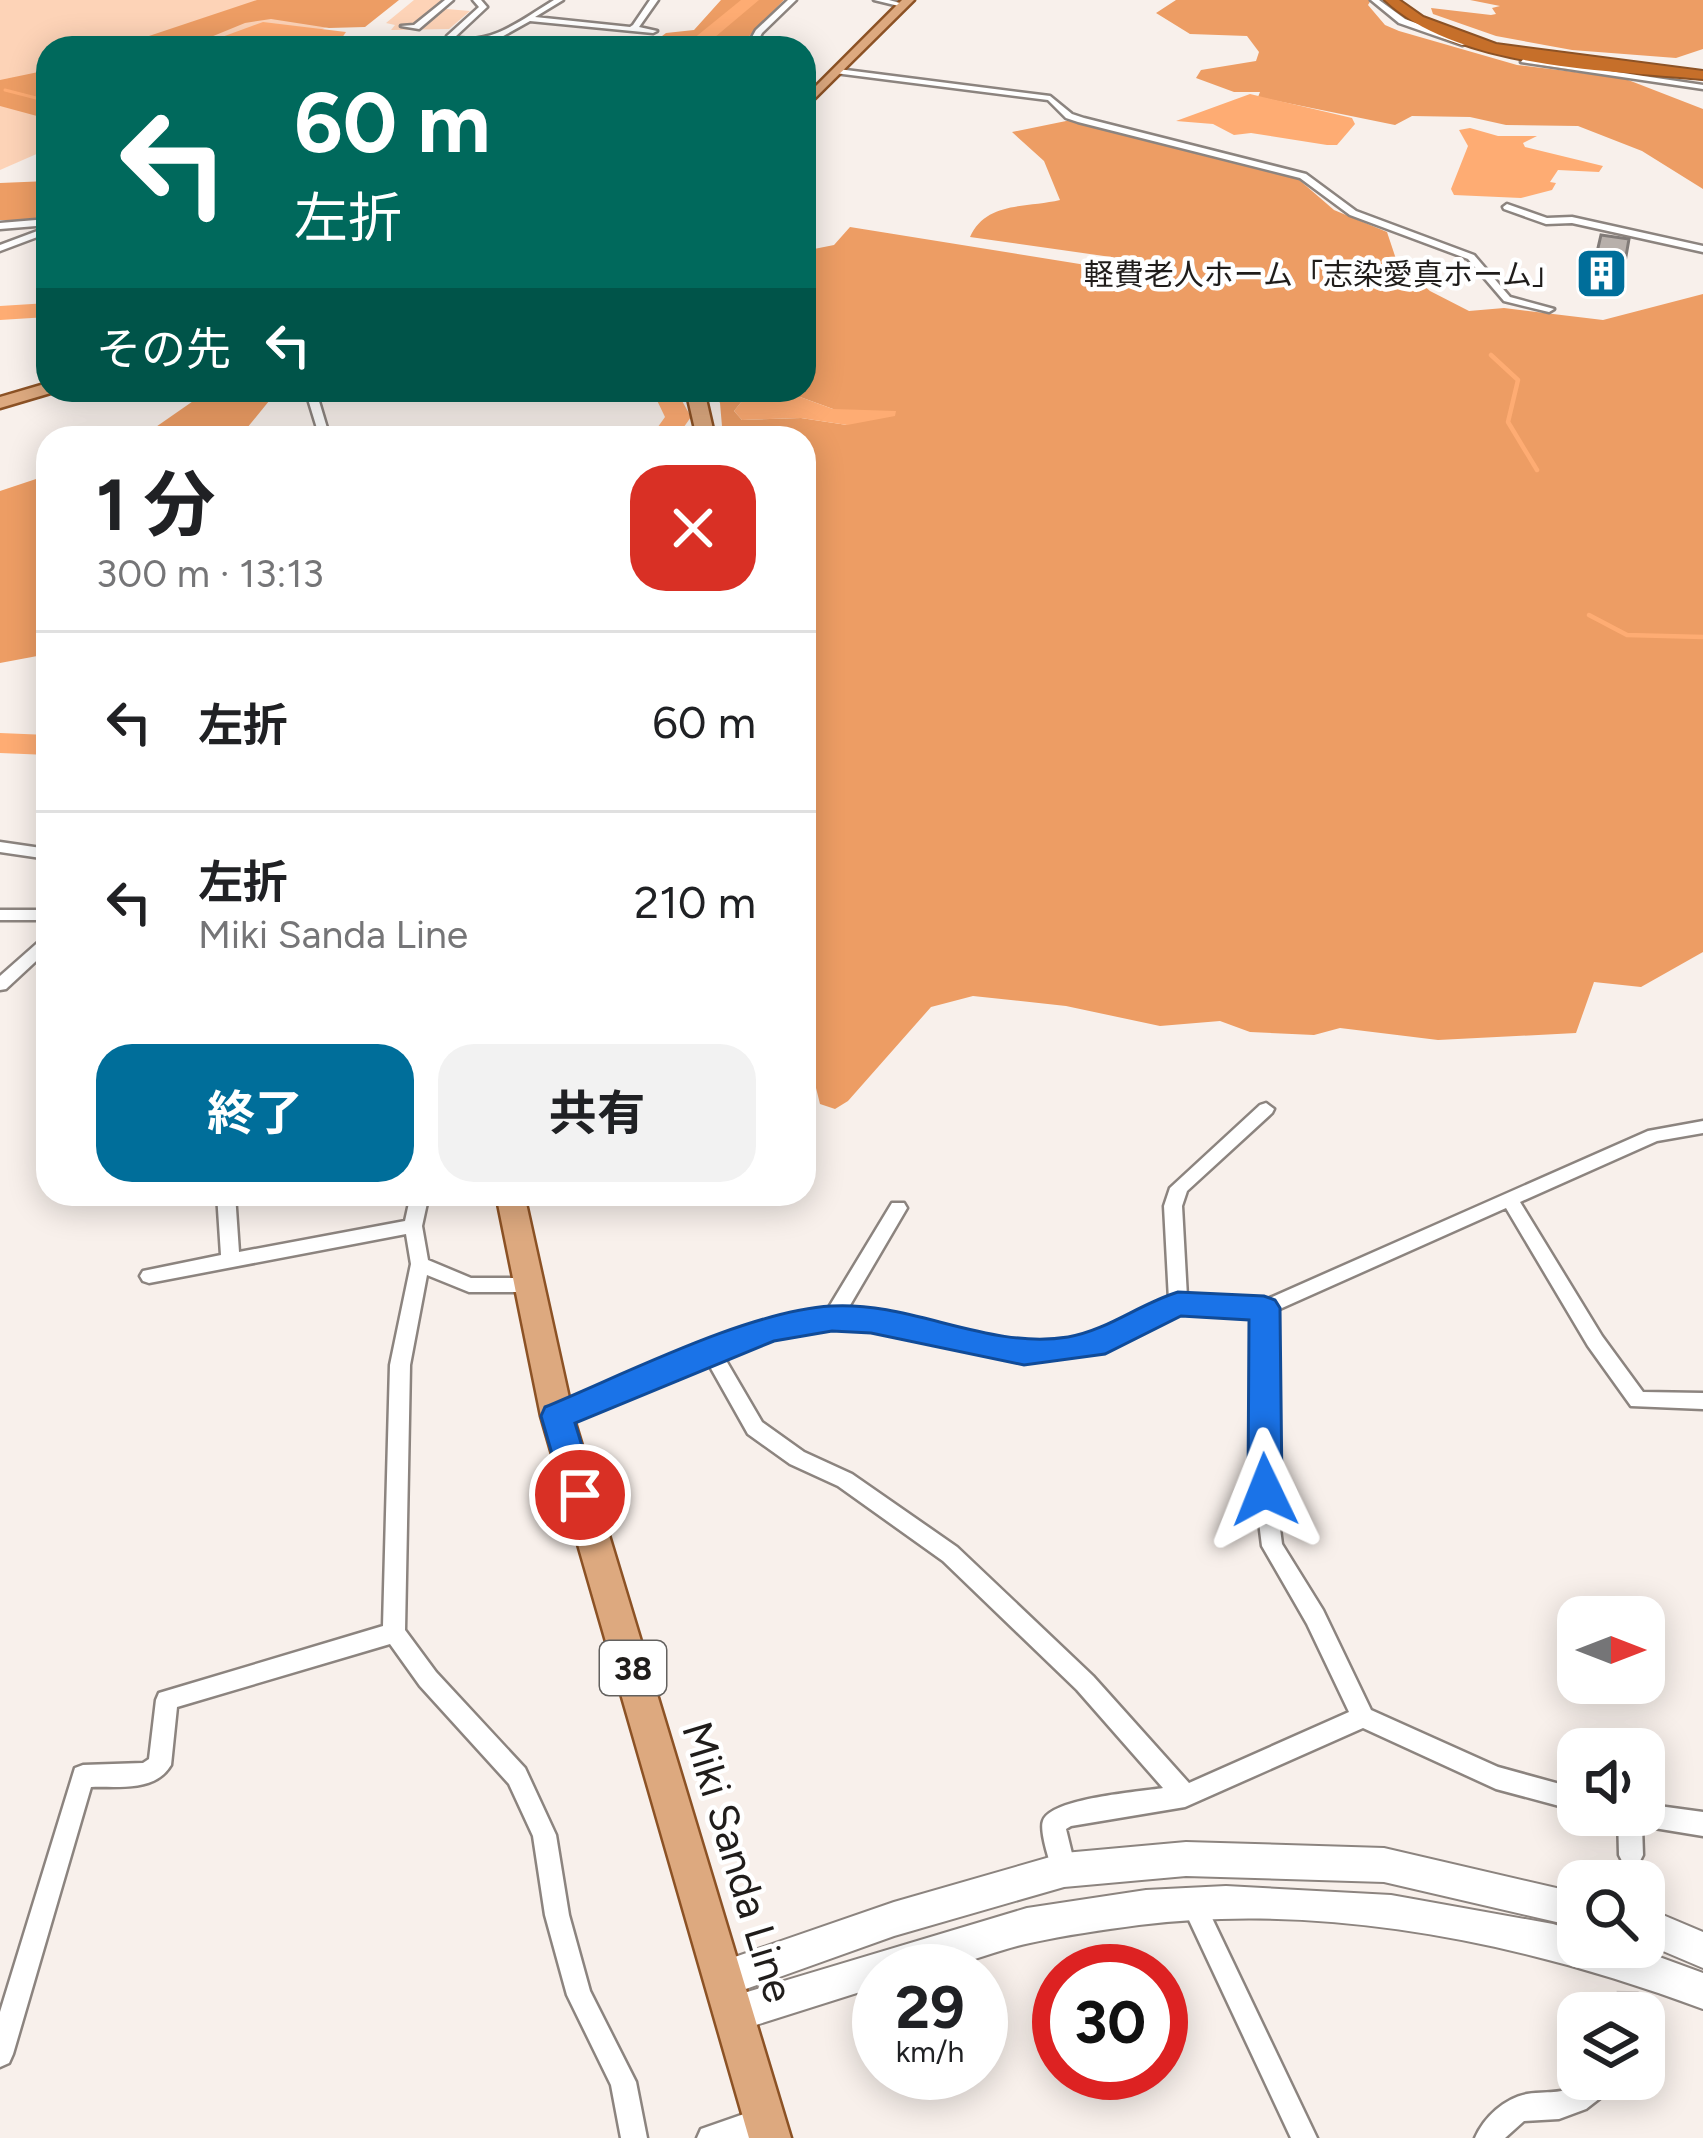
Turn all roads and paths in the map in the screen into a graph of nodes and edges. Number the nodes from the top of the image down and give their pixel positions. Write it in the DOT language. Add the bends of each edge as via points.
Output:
graph roads {
  1 [pos="449,0"];
  2 [pos="476,0"];
  3 [pos="559,0"];
  4 [pos="654,0"];
  5 [pos="792,0"];
  6 [pos="878,0"];
  7 [pos="1054,0"];
  8 [pos="1375,0"];
  9 [pos="1395,0"];
  10 [pos="905,2"];
  11 [pos="1091,3"];
  12 [pos="532,19"];
  13 [pos="405,26"];
  14 [pos="628,29"];
  15 [pos="653,31"];
  16 [pos="452,36"];
  17 [pos="499,36"];
  18 [pos="757,36"];
  19 [pos="838,71"];
  20 [pos="1703,77"];
  21 [pos="816,93"];
  22 [pos="1508,207"];
  23 [pos="0,226"];
  24 [pos="36,226"];
  25 [pos="36,232"];
  26 [pos="0,248"];
  27 [pos="1703,249"];
  28 [pos="1549,309"];
  29 [pos="36,392"];
  30 [pos="0,403"];
  31 [pos="0,847"];
  32 [pos="36,852"];
  33 [pos="0,915"];
  34 [pos="36,915"];
  35 [pos="36,953"];
  36 [pos="0,985"];
  37 [pos="1266,1109"];
  38 [pos="1703,1127"];
  39 [pos="1511,1202"];
  40 [pos="227,1206"];
  41 [pos="417,1206"];
  42 [pos="512,1206"];
  43 [pos="898,1208"];
  44 [pos="413,1226"];
  45 [pos="230,1260"];
  46 [pos="420,1264"];
  47 [pos="149,1276"];
  48 [pos="526,1285"];
  49 [pos="1178,1304"];
  50 [pos="1264,1308"];
  51 [pos="832,1318"];
  52 [pos="714,1356"];
  53 [pos="1703,1401"];
  54 [pos="557,1416"];
  55 [pos="394,1633"];
  56 [pos="1364,1717"];
  57 [pos="1557,1794"];
  58 [pos="1185,1796"];
  59 [pos="1665,1818"];
  60 [pos="1703,1824"];
  61 [pos="1631,1836"];
  62 [pos="1631,1856"];
  63 [pos="1064,1870"];
  64 [pos="1192,1903"];
  65 [pos="1557,1905"];
  66 [pos="1665,1934"];
  67 [pos="1703,1950"];
  68 [pos="726,1978"];
  69 [pos="1703,1991"];
  70 [pos="737,2014"];
  71 [pos="0,2054"];
  72 [pos="1576,2100"];
  73 [pos="767,2129"];
  74 [pos="634,2138"];
  75 [pos="710,2138"];
  76 [pos="1304,2138"];
  77 [pos="1488,2138"];
  1 -- 13 [label="street" via="416,27"];
  2 -- 16 [label="street" via="483,7"];
  3 -- 12 [label="street"];
  4 -- 14 [label="street"];
  5 -- 18 [label="street"];
  6 -- 10 [label="street"];
  7 -- 11 [label="street"];
  8 -- 20 [label="street" via="1410,25 1491,52"];
  9 -- 20 [label="highway" via="1432,23 1496,44"];
  9 -- 20 [label="highway" via="1452,34 1565,60"];
  10 -- 19 [label="main road"];
  12 -- 14 [label="street"];
  12 -- 17 [label="street"];
  14 -- 15 [label="street"];
  19 -- 21 [label="main road"];
  19 -- 28 [label="street" via="1050,98 1081,120 1303,176 1353,213 1471,257 1503,297"];
  22 -- 27 [label="street"];
  23 -- 24 [label="street"];
  25 -- 26 [label="street"];
  29 -- 30 [label="main road"];
  31 -- 32 [label="street"];
  33 -- 34 [label="street"];
  35 -- 36 [label="street"];
  37 -- 49 [label="street" via="1179,1188"];
  38 -- 39 [label="street" via="1654,1135"];
  39 -- 50 [label="street"];
  39 -- 53 [label="street" via="1638,1400"];
  40 -- 45 [label="street"];
  41 -- 44 [label="street"];
  42 -- 48 [label="main road, Miki Sanda Line / 38"];
  43 -- 51 [label="street"];
  44 -- 45 [label="street"];
  44 -- 46 [label="street"];
  45 -- 47 [label="street"];
  46 -- 48 [label="street" via="470,1285"];
  46 -- 55 [label="street" via="400,1365"];
  48 -- 54 [label="main road, Miki Sanda Line / 38"];
  49 -- 50 [label="street"];
  49 -- 51 [label="street" via="1105,1342 1024,1352"];
  50 -- 56 [label="street" via="1272,1546"];
  51 -- 52 [label="street" via="770,1330"];
  52 -- 54 [label="street"];
  52 -- 58 [label="street" via="755,1428 950,1554 1084,1683"];
  54 -- 68 [label="main road, Miki Sanda Line / 38"];
  55 -- 71 [label="street" via="167,1700 160,1765 146,1774 83,1776"];
  55 -- 74 [label="street" via="517,1776 544,1835 579,1996 623,2082"];
  56 -- 57 [label="street" via="1496,1778"];
  56 -- 58 [label="street"];
  58 -- 63 [label="street" via="1053,1823"];
  59 -- 60 [label="street"];
  61 -- 62 [label="street"];
  63 -- 65 [label="street" via="1186,1859 1384,1865"];
  63 -- 68 [label="street"];
  64 -- 69 [label="street" via="1386,1908 1635,1963"];
  64 -- 70 [label="street" via="1069,1918"];
  64 -- 76 [label="street"];
  66 -- 67 [label="street"];
  68 -- 70 [label="main road, Miki Sanda Line / 38"];
  70 -- 73 [label="main road, Miki Sanda Line / 38"];
  72 -- 77 [label="street" via="1528,2104"];
  73 -- 75 [label="street"];
}
